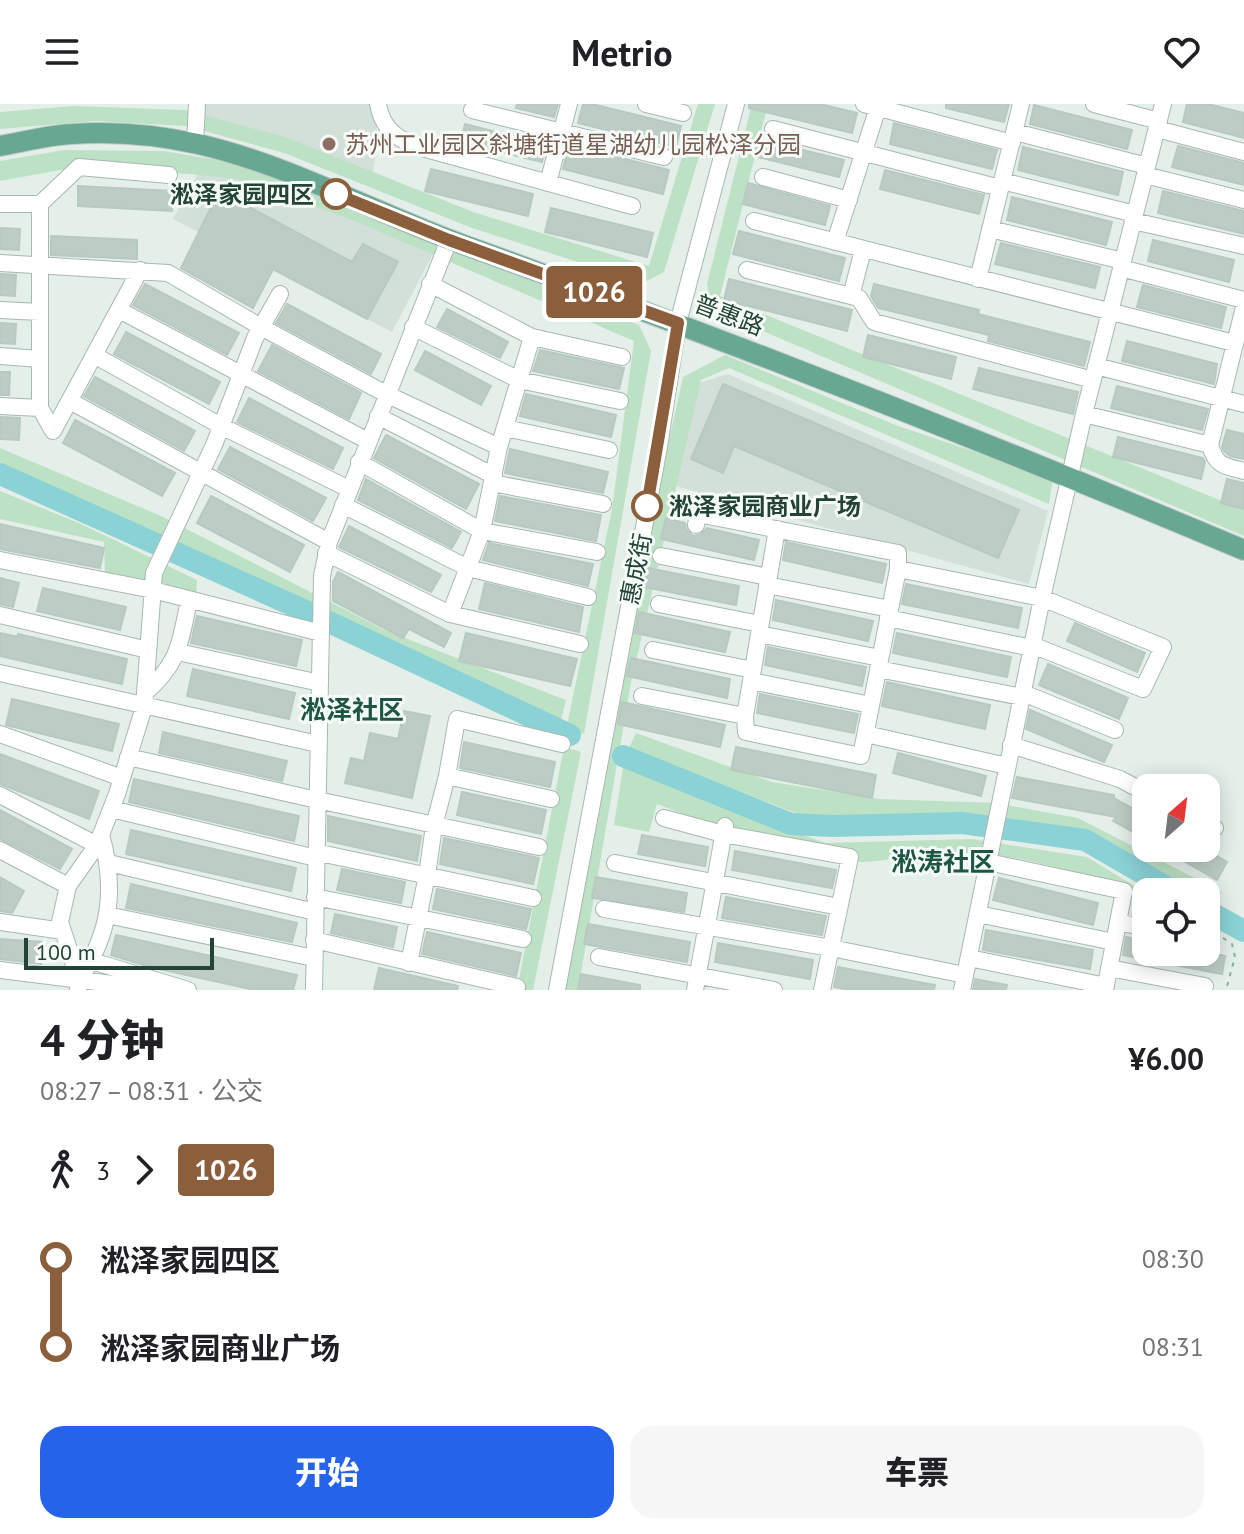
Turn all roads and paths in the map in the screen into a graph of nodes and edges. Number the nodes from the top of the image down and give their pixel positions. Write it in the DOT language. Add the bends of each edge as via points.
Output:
graph roads {
  1 [pos="197,104"];
  2 [pos="378,104"];
  3 [pos="569,104"];
  4 [pos="646,104"];
  5 [pos="736,104"];
  6 [pos="1021,104"];
  7 [pos="1094,104"];
  8 [pos="873,105"];
  9 [pos="472,110"];
  10 [pos="683,113"];
  11 [pos="1159,118"];
  12 [pos="773,129"];
  13 [pos="561,133"];
  14 [pos="1014,137"];
  15 [pos="195,143"];
  16 [pos="0,146"];
  17 [pos="864,152"];
  18 [pos="1244,152"];
  19 [pos="664,157"];
  20 [pos="1146,170"];
  21 [pos="169,175"];
  22 [pos="763,177"];
  23 [pos="548,183"];
  24 [pos="1001,184"];
  25 [pos="849,200"];
  26 [pos="1244,200"];
  27 [pos="0,204"];
  28 [pos="40,204"];
  29 [pos="632,206"];
  30 [pos="1134,218"];
  31 [pos="754,221"];
  32 [pos="990,229"];
  33 [pos="449,240"];
  34 [pos="835,242"];
  35 [pos="1244,246"];
  36 [pos="863,250"];
  37 [pos="0,263"];
  38 [pos="1122,264"];
  39 [pos="41,265"];
  40 [pos="140,270"];
  41 [pos="747,270"];
  42 [pos="978,279"];
  43 [pos="430,284"];
  44 [pos="280,294"];
  45 [pos="851,296"];
  46 [pos="1244,300"];
  47 [pos="1244,307"];
  48 [pos="0,310"];
  49 [pos="119,310"];
  50 [pos="40,312"];
  51 [pos="1110,313"];
  52 [pos="678,323"];
  53 [pos="261,327"];
  54 [pos="413,327"];
  55 [pos="532,337"];
  56 [pos="1234,343"];
  57 [pos="94,355"];
  58 [pos="0,356"];
  59 [pos="622,357"];
  60 [pos="40,359"];
  61 [pos="1094,373"];
  62 [pos="241,375"];
  63 [pos="519,380"];
  64 [pos="386,394"];
  65 [pos="1223,398"];
  66 [pos="70,401"];
  67 [pos="620,401"];
  68 [pos="1244,404"];
  69 [pos="0,406"];
  70 [pos="40,408"];
  71 [pos="1084,414"];
  72 [pos="378,416"];
  73 [pos="221,426"];
  74 [pos="505,428"];
  75 [pos="368,441"];
  76 [pos="1210,445"];
  77 [pos="499,447"];
  78 [pos="609,450"];
  79 [pos="359,462"];
  80 [pos="1244,471"];
  81 [pos="202,472"];
  82 [pos="1069,476"];
  83 [pos="493,480"];
  84 [pos="346,497"];
  85 [pos="603,504"];
  86 [pos="696,525"];
  87 [pos="777,529"];
  88 [pos="482,531"];
  89 [pos="328,547"];
  90 [pos="1244,550"];
  91 [pos="597,552"];
  92 [pos="661,556"];
  93 [pos="0,560"];
  94 [pos="468,568"];
  95 [pos="898,569"];
  96 [pos="768,581"];
  97 [pos="153,590"];
  98 [pos="588,597"];
  99 [pos="1042,598"];
  100 [pos="189,600"];
  101 [pos="659,604"];
  102 [pos="450,614"];
  103 [pos="889,614"];
  104 [pos="0,615"];
  105 [pos="760,629"];
  106 [pos="321,633"];
  107 [pos="580,644"];
  108 [pos="1032,646"];
  109 [pos="148,650"];
  110 [pos="653,650"];
  111 [pos="178,652"];
  112 [pos="879,663"];
  113 [pos="0,673"];
  114 [pos="752,676"];
  115 [pos="320,683"];
  116 [pos="1022,695"];
  117 [pos="642,696"];
  118 [pos="144,700"];
  119 [pos="871,705"];
  120 [pos="745,716"];
  121 [pos="1115,730"];
  122 [pos="0,734"];
  123 [pos="866,734"];
  124 [pos="318,744"];
  125 [pos="562,744"];
  126 [pos="1011,745"];
  127 [pos="128,757"];
  128 [pos="1007,766"];
  129 [pos="447,776"];
  130 [pos="122,778"];
  131 [pos="1132,785"];
  132 [pos="0,795"];
  133 [pos="551,799"];
  134 [pos="317,800"];
  135 [pos="111,809"];
  136 [pos="664,818"];
  137 [pos="434,826"];
  138 [pos="724,829"];
  139 [pos="99,840"];
  140 [pos="539,847"];
  141 [pos="0,850"];
  142 [pos="316,855"];
  143 [pos="988,862"];
  144 [pos="109,863"];
  145 [pos="615,863"];
  146 [pos="427,875"];
  147 [pos="715,881"];
  148 [pos="68,886"];
  149 [pos="533,898"];
  150 [pos="315,904"];
  151 [pos="839,907"];
  152 [pos="604,909"];
  153 [pos="978,914"];
  154 [pos="107,915"];
  155 [pos="419,918"];
  156 [pos="0,922"];
  157 [pos="1118,922"];
  158 [pos="1132,925"];
  159 [pos="707,926"];
  160 [pos="63,931"];
  161 [pos="523,939"];
  162 [pos="314,940"];
  163 [pos="1220,941"];
  164 [pos="1114,942"];
  165 [pos="831,948"];
  166 [pos="599,957"];
  167 [pos="314,958"];
  168 [pos="969,958"];
  169 [pos="92,961"];
  170 [pos="409,963"];
  171 [pos="1109,968"];
  172 [pos="0,970"];
  173 [pos="696,983"];
  174 [pos="964,983"];
  175 [pos="78,985"];
  176 [pos="1205,986"];
  177 [pos="517,987"];
  178 [pos="1105,988"];
  179 [pos="161,990"];
  180 [pos="188,990"];
  181 [pos="314,990"];
  182 [pos="557,990"];
  183 [pos="774,990"];
  184 [pos="822,990"];
  185 [pos="1226,990"];
  1 -- 15 [label="street"];
  2 -- 23 [label="street" via="397,139"];
  3 -- 13 [label="street"];
  4 -- 10 [label="street"];
  5 -- 52 [label="street, 惠成街"];
  6 -- 14 [label="street"];
  7 -- 11 [label="street"];
  8 -- 14 [label="street"];
  8 -- 17 [label="street"];
  9 -- 13 [label="street"];
  11 -- 18 [label="street"];
  11 -- 20 [label="street"];
  12 -- 17 [label="street"];
  13 -- 19 [label="street"];
  13 -- 23 [label="street"];
  14 -- 20 [label="street"];
  14 -- 24 [label="street"];
  15 -- 16 [label="main road, 普惠路" via="130,134 70,134"];
  15 -- 33 [label="main road, 普惠路" via="252,159"];
  17 -- 24 [label="street"];
  17 -- 25 [label="street"];
  20 -- 26 [label="street"];
  20 -- 30 [label="street"];
  21 -- 28 [label="street" via="79,167"];
  22 -- 25 [label="street"];
  23 -- 29 [label="street"];
  24 -- 30 [label="street"];
  24 -- 32 [label="street"];
  25 -- 34 [label="street"];
  27 -- 28 [label="street"];
  28 -- 39 [label="street"];
  30 -- 35 [label="street"];
  30 -- 38 [label="street"];
  31 -- 34 [label="street"];
  32 -- 38 [label="street"];
  32 -- 42 [label="street"];
  33 -- 43 [label="street"];
  33 -- 52 [label="main road, 普惠路"];
  34 -- 36 [label="street"];
  36 -- 42 [label="street"];
  36 -- 45 [label="street"];
  37 -- 39 [label="street"];
  38 -- 46 [label="street"];
  38 -- 51 [label="street"];
  39 -- 40 [label="street"];
  39 -- 50 [label="street"];
  40 -- 49 [label="street"];
  40 -- 53 [label="street" via="168,273"];
  41 -- 45 [label="street"];
  42 -- 51 [label="street"];
  43 -- 54 [label="street"];
  43 -- 55 [label="street"];
  44 -- 53 [label="street"];
  45 -- 61 [label="street" via="859,298 874,322"];
  47 -- 56 [label="street"];
  48 -- 50 [label="street"];
  49 -- 57 [label="street"];
  49 -- 62 [label="street"];
  50 -- 60 [label="street"];
  51 -- 56 [label="street"];
  51 -- 61 [label="street"];
  52 -- 82 [label="main road, 普惠路"];
  52 -- 182 [label="street, 惠成街"];
  53 -- 62 [label="street"];
  53 -- 64 [label="street"];
  54 -- 63 [label="street"];
  54 -- 64 [label="street"];
  55 -- 59 [label="street"];
  55 -- 63 [label="street"];
  56 -- 65 [label="street"];
  57 -- 66 [label="street"];
  57 -- 73 [label="street"];
  58 -- 60 [label="street"];
  60 -- 70 [label="street"];
  61 -- 65 [label="street"];
  61 -- 71 [label="street"];
  62 -- 73 [label="street"];
  62 -- 75 [label="street"];
  63 -- 67 [label="street"];
  63 -- 74 [label="street"];
  64 -- 72 [label="street"];
  64 -- 77 [label="street"];
  65 -- 68 [label="street"];
  65 -- 76 [label="street"];
  66 -- 70 [label="street" via="53,431"];
  66 -- 81 [label="street"];
  69 -- 70 [label="street"];
  71 -- 76 [label="street"];
  71 -- 82 [label="street"];
  72 -- 75 [label="street"];
  72 -- 83 [label="street"];
  73 -- 81 [label="street"];
  73 -- 84 [label="street"];
  74 -- 77 [label="street"];
  74 -- 78 [label="street"];
  75 -- 79 [label="street"];
  76 -- 80 [label="street" via="1220,464"];
  77 -- 83 [label="street"];
  79 -- 84 [label="street"];
  79 -- 88 [label="street"];
  81 -- 89 [label="street"];
  81 -- 97 [label="street" via="154,573"];
  82 -- 90 [label="main road, 普惠路"];
  82 -- 99 [label="street"];
  83 -- 85 [label="street"];
  83 -- 88 [label="street"];
  84 -- 89 [label="street"];
  84 -- 94 [label="street"];
  86 -- 87 [label="street" via="698,514"];
  87 -- 95 [label="street" via="898,553"];
  87 -- 96 [label="street"];
  88 -- 91 [label="street"];
  88 -- 94 [label="street"];
  89 -- 102 [label="street"];
  89 -- 106 [label="street"];
  92 -- 96 [label="street"];
  93 -- 97 [label="street"];
  94 -- 98 [label="street"];
  94 -- 102 [label="street"];
  95 -- 99 [label="street"];
  95 -- 103 [label="street"];
  96 -- 103 [label="street"];
  96 -- 105 [label="street"];
  97 -- 100 [label="street"];
  97 -- 109 [label="street"];
  99 -- 108 [label="street"];
  99 -- 108 [label="street" via="1163,647 1143,689"];
  100 -- 106 [label="street"];
  100 -- 111 [label="street"];
  101 -- 105 [label="street"];
  102 -- 107 [label="street"];
  103 -- 108 [label="street"];
  103 -- 112 [label="street"];
  104 -- 109 [label="street"];
  105 -- 112 [label="street"];
  105 -- 114 [label="street"];
  106 -- 115 [label="street"];
  108 -- 116 [label="street"];
  109 -- 118 [label="street"];
  110 -- 114 [label="street"];
  111 -- 115 [label="street"];
  111 -- 118 [label="street"];
  112 -- 116 [label="street"];
  112 -- 119 [label="street"];
  113 -- 118 [label="street"];
  114 -- 119 [label="street"];
  114 -- 120 [label="street"];
  115 -- 124 [label="street"];
  116 -- 121 [label="street"];
  116 -- 126 [label="street"];
  117 -- 120 [label="street"];
  118 -- 124 [label="street"];
  118 -- 127 [label="street"];
  119 -- 123 [label="street"];
  120 -- 123 [label="street" via="746,732 861,756"];
  122 -- 130 [label="street"];
  123 -- 128 [label="street"];
  124 -- 134 [label="street"];
  125 -- 129 [label="street" via="457,719"];
  126 -- 128 [label="street"];
  126 -- 131 [label="street"];
  127 -- 130 [label="street"];
  127 -- 134 [label="street"];
  128 -- 143 [label="street"];
  129 -- 133 [label="street"];
  129 -- 137 [label="street"];
  130 -- 135 [label="street"];
  132 -- 139 [label="street"];
  134 -- 137 [label="street"];
  134 -- 142 [label="street"];
  135 -- 139 [label="street"];
  135 -- 142 [label="street"];
  136 -- 138 [label="street"];
  137 -- 140 [label="street"];
  137 -- 146 [label="street"];
  138 -- 147 [label="street"];
  138 -- 151 [label="street" via="850,857"];
  139 -- 144 [label="street"];
  139 -- 148 [label="street"];
  141 -- 148 [label="street"];
  142 -- 146 [label="street"];
  142 -- 150 [label="street"];
  143 -- 153 [label="street"];
  143 -- 157 [label="street" via="1124,891"];
  144 -- 150 [label="street"];
  144 -- 154 [label="street"];
  145 -- 147 [label="street"];
  146 -- 149 [label="street"];
  146 -- 155 [label="street"];
  147 -- 151 [label="street"];
  147 -- 159 [label="street"];
  148 -- 160 [label="street"];
  150 -- 155 [label="street"];
  150 -- 162 [label="street"];
  151 -- 165 [label="street"];
  152 -- 159 [label="street"];
  153 -- 164 [label="street"];
  153 -- 168 [label="street"];
  154 -- 167 [label="street"];
  154 -- 169 [label="street"];
  155 -- 161 [label="street"];
  155 -- 170 [label="street"];
  156 -- 160 [label="street"];
  157 -- 158 [label="street"];
  157 -- 164 [label="street"];
  159 -- 165 [label="street"];
  159 -- 173 [label="street"];
  160 -- 175 [label="street"];
  162 -- 167 [label="street"];
  162 -- 170 [label="street"];
  163 -- 185 [label="path" via="1232,944 1235,957"];
  164 -- 171 [label="street"];
  165 -- 174 [label="street"];
  165 -- 184 [label="street"];
  166 -- 173 [label="street"];
  167 -- 181 [label="street"];
  168 -- 174 [label="street"];
  168 -- 178 [label="street"];
  169 -- 175 [label="street"];
  169 -- 180 [label="street"];
  170 -- 177 [label="street"];
  171 -- 176 [label="street"];
  171 -- 178 [label="street"];
  172 -- 175 [label="street"];
  173 -- 183 [label="street"];
  175 -- 179 [label="street"];
}
